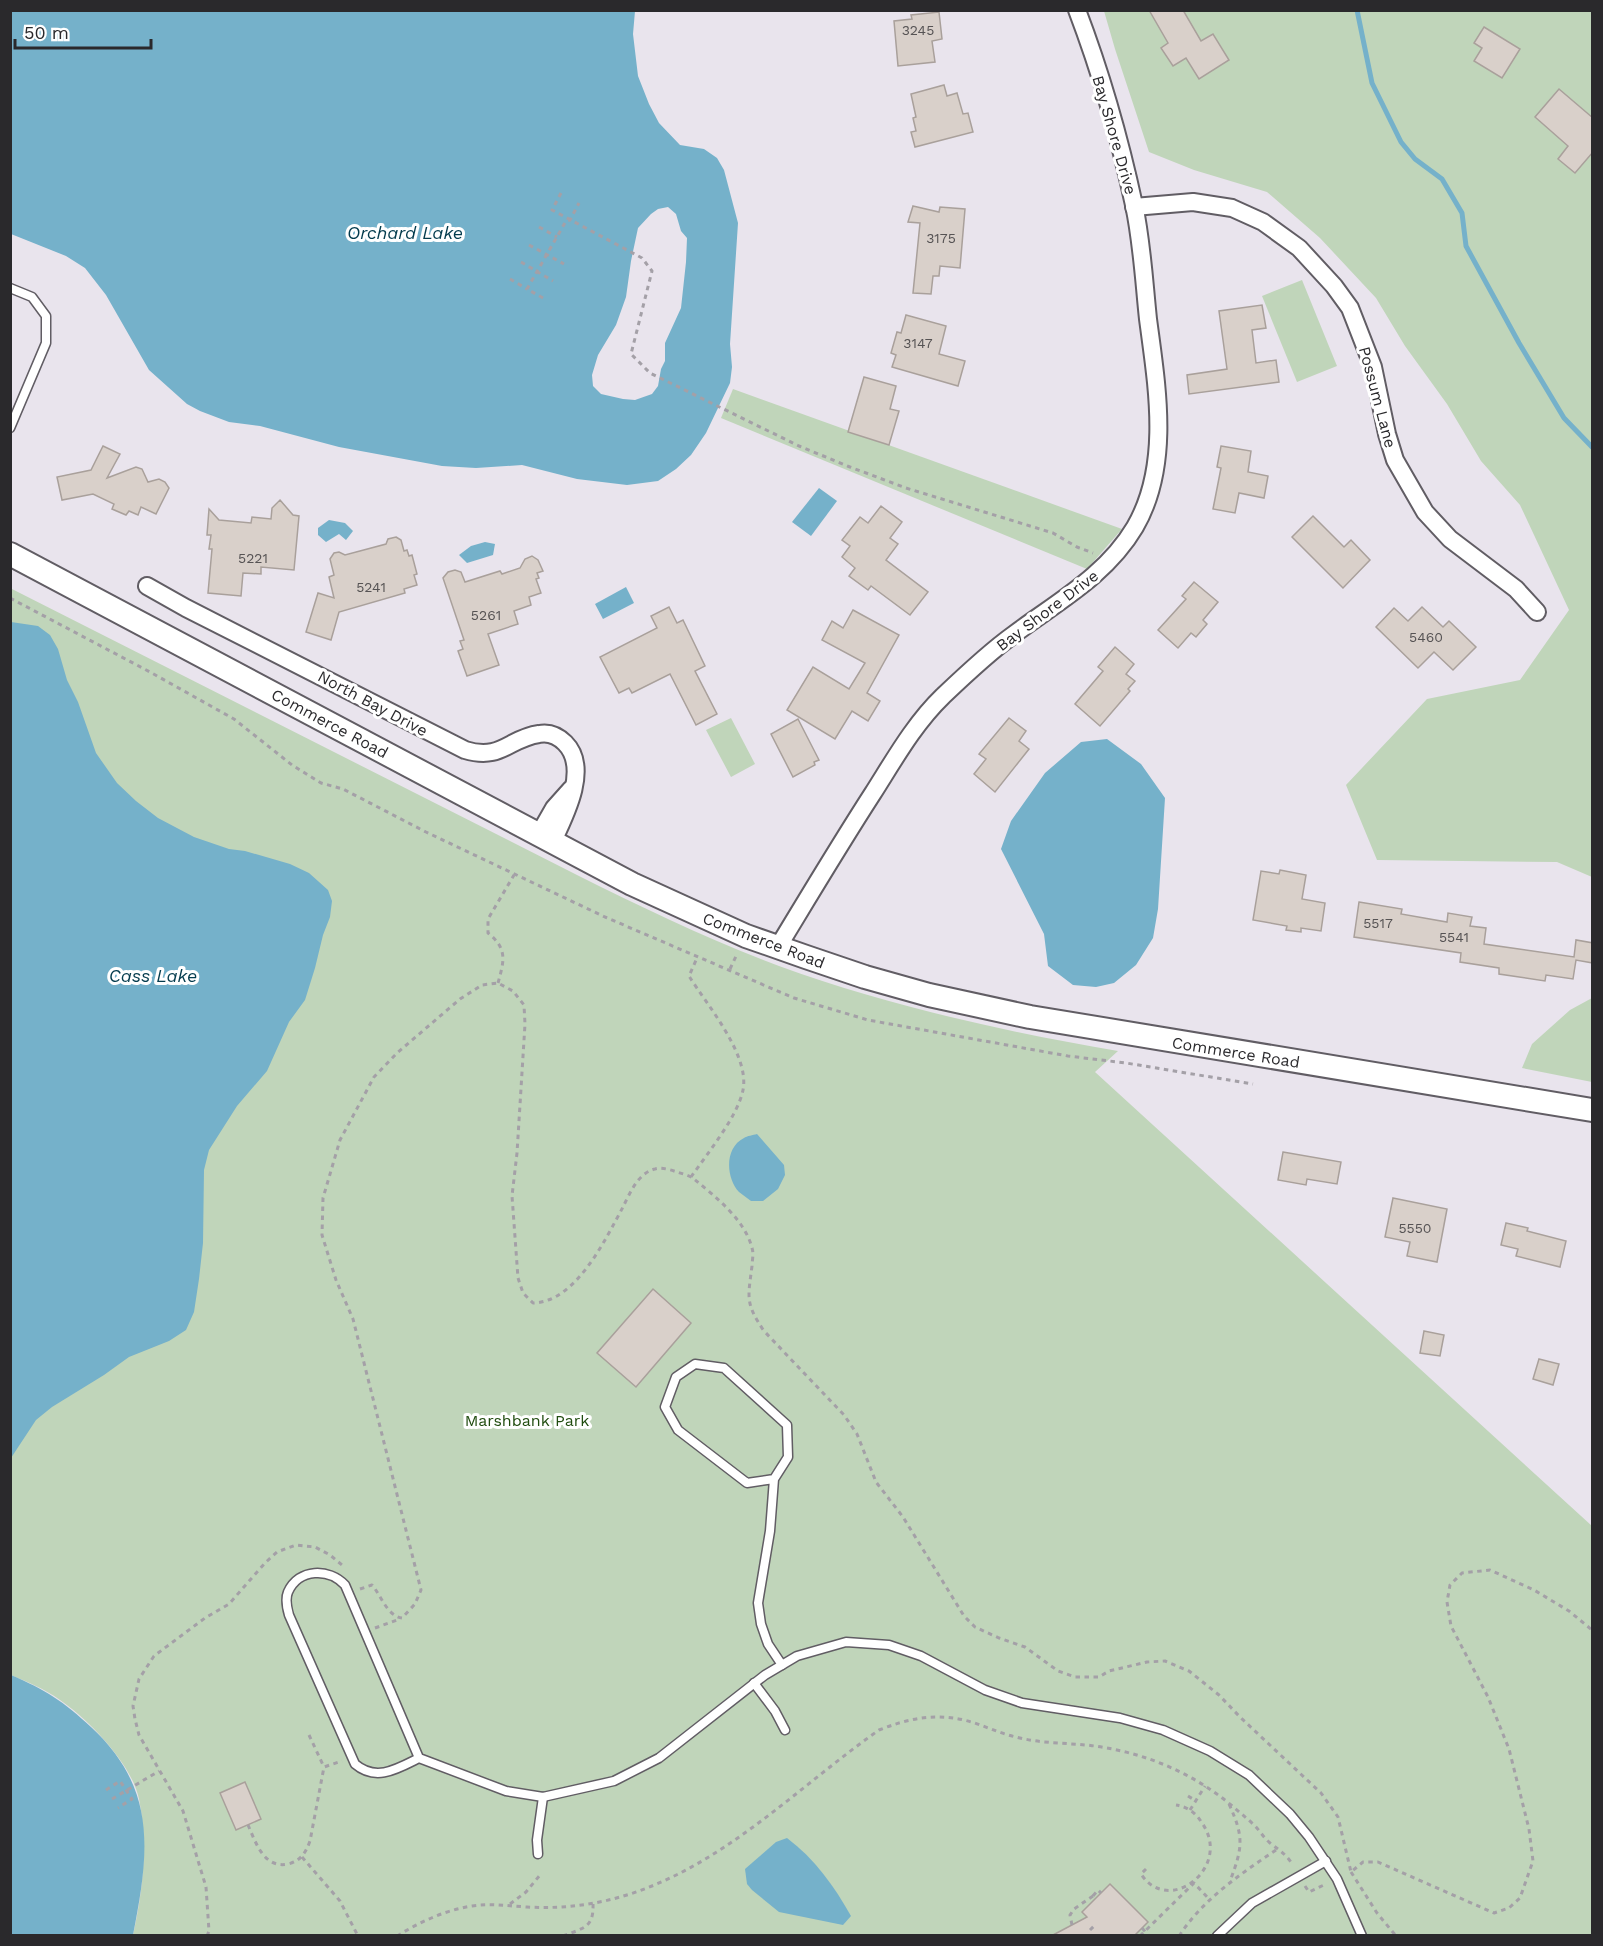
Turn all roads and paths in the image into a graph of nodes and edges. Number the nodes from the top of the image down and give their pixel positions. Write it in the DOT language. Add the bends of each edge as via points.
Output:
graph roads {
  1 [pos="1077,10"];
  2 [pos="561,193"];
  3 [pos="579,203"];
  4 [pos="1134,207"];
  5 [pos="570,220"];
  6 [pos="539,227"];
  7 [pos="557,237"];
  8 [pos="529,245"];
  9 [pos="520,262"];
  10 [pos="564,264"];
  11 [pos="510,279"];
  12 [pos="553,281"];
  13 [pos="10,288"];
  14 [pos="527,290"];
  15 [pos="543,298"];
  16 [pos="10,428"];
  17 [pos="10,554"];
  18 [pos="1108,563"];
  19 [pos="147,586"];
  20 [pos="10,598"];
  21 [pos="1537,612"];
  22 [pos="545,839"];
  23 [pos="513,874"];
  24 [pos="778,947"];
  25 [pos="698,957"];
  26 [pos="498,983"];
  27 [pos="1253,1084"];
  28 [pos="1593,1110"];
  29 [pos="691,1177"];
  30 [pos="774,1479"];
  31 [pos="347,1569"];
  32 [pos="360,1587"];
  33 [pos="364,1594"];
  34 [pos="349,1595"];
  35 [pos="402,1618"];
  36 [pos="388,1623"];
  37 [pos="1593,1630"];
  38 [pos="782,1665"];
  39 [pos="754,1683"];
  40 [pos="785,1730"];
  41 [pos="309,1735"];
  42 [pos="351,1756"];
  43 [pos="419,1758"];
  44 [pos="324,1767"];
  45 [pos="159,1771"];
  46 [pos="1205,1786"];
  47 [pos="106,1790"];
  48 [pos="126,1790"];
  49 [pos="1188,1796"];
  50 [pos="543,1797"];
  51 [pos="112,1799"];
  52 [pos="1196,1801"];
  53 [pos="1228,1803"];
  54 [pos="1176,1805"];
  55 [pos="118,1808"];
  56 [pos="1190,1810"];
  57 [pos="248,1825"];
  58 [pos="1279,1848"];
  59 [pos="538,1854"];
  60 [pos="302,1857"];
  61 [pos="1326,1861"];
  62 [pos="1146,1869"];
  63 [pos="1351,1872"];
  64 [pos="540,1875"];
  65 [pos="1299,1876"];
  66 [pos="1337,1879"];
  67 [pos="1194,1883"];
  68 [pos="1229,1883"];
  69 [pos="1101,1893"];
  70 [pos="1210,1900"];
  71 [pos="593,1904"];
  72 [pos="508,1905"];
  73 [pos="1072,1925"];
  74 [pos="1095,1925"];
  75 [pos="1144,1929"];
  76 [pos="1090,1930"];
  77 [pos="207,1935"];
  78 [pos="358,1935"];
  79 [pos="397,1935"];
  80 [pos="563,1935"];
  81 [pos="1140,1935"];
  82 [pos="1149,1935"];
  83 [pos="1179,1935"];
  84 [pos="1217,1935"];
  85 [pos="1362,1935"];
  86 [pos="1396,1935"];
  1 -- 4 [label="street, Bay Shore Drive"];
  2 -- 5 [label="path" via="552,210"];
  3 -- 5 [label="path"];
  4 -- 18 [label="street, Bay Shore Drive" via="1159,422 1149,497 1136,526"];
  4 -- 21 [label="street, Possum Lane" via="1193,202 1232,208 1263,222 1299,248 1350,308 1373,368 1395,460 1425,512 1450,539 1516,589"];
  5 -- 7 [label="path"];
  5 -- 18 [label="path" via="642,258 651,271 631,354 650,373 799,446 906,488 1053,533"];
  6 -- 7 [label="path"];
  7 -- 14 [label="path"];
  8 -- 10 [label="path"];
  9 -- 12 [label="path"];
  11 -- 14 [label="path"];
  13 -- 16 [label="lane" via="32,297 46,316 46,342"];
  14 -- 15 [label="path"];
  17 -- 22 [label="main road, Commerce Road"];
  18 -- 24 [label="street, Bay Shore Drive" via="1011,636 940,698 902,748"];
  19 -- 22 [label="street, North Bay Drive" via="465,750 487,754 535,735 555,736 566,743 572,755 575,784 554,808"];
  20 -- 23 [label="path" via="234,719 321,783 343,789"];
  22 -- 24 [label="main road, Commerce Road" via="673,904"];
  23 -- 25 [label="path"];
  23 -- 26 [label="path" via="488,919 488,933 504,954"];
  24 -- 28 [label="main road, Commerce Road" via="897,986 1018,1015"];
  25 -- 27 [label="path" via="805,1002 868,1020"];
  25 -- 29 [label="path" via="689,976 730,1041 744,1078 734,1113"];
  26 -- 29 [label="path" via="513,991 524,1005 512,1196 517,1268 523,1293 533,1303 543,1303 568,1288 602,1245 634,1186 645,1174 655,1169"];
  26 -- 35 [label="path" via="482,985 460,999 374,1077 340,1140 323,1198 322,1235 353,1319 422,1590"];
  29 -- 63 [label="path" via="723,1204 746,1231 753,1251 748,1302 756,1319 844,1415 857,1434 876,1482 903,1517 964,1616 975,1627 1025,1647 1058,1671 1075,1677 1099,1677 1108,1671 1165,1661 1189,1671 1321,1793 1338,1817"];
  30 -- 30 [label="lane" via="788,1457 787,1425 724,1368 695,1364 676,1377 665,1407 678,1430 747,1483"];
  30 -- 38 [label="lane" via="758,1602 768,1644"];
  31 -- 45 [label="path" via="315,1547 296,1545 277,1552 229,1604 154,1656 139,1679 133,1706 140,1735"];
  32 -- 33 [label="path"];
  32 -- 34 [label="path"];
  32 -- 35 [label="path" via="372,1585 395,1617"];
  34 -- 42 [label="lane" via="337,1577 316,1573 307,1575 289,1590 286,1604"];
  34 -- 43 [label="lane"];
  35 -- 36 [label="path"];
  37 -- 63 [label="path" via="1534,1590 1490,1570 1462,1574 1450,1585 1447,1602 1451,1626 1488,1697 1509,1749 1528,1829 1533,1861 1520,1898 1509,1908 1494,1913 1378,1862 1363,1862"];
  38 -- 39 [label="lane"];
  38 -- 61 [label="lane" via="797,1656 846,1642 889,1645 1022,1703 1120,1718 1163,1730 1210,1751 1249,1775 1290,1814"];
  39 -- 40 [label="lane"];
  39 -- 50 [label="lane" via="659,1758 614,1781"];
  41 -- 44 [label="path"];
  42 -- 43 [label="lane" via="364,1772 377,1773"];
  42 -- 44 [label="path"];
  43 -- 50 [label="lane" via="506,1791"];
  44 -- 60 [label="path" via="310,1841"];
  45 -- 48 [label="path"];
  45 -- 77 [label="path" via="183,1811 206,1887"];
  46 -- 52 [label="path"];
  46 -- 53 [label="path"];
  46 -- 71 [label="path" via="1163,1763 1115,1749 1016,1737 943,1716 902,1721 879,1730 698,1864 664,1882"];
  47 -- 48 [label="path" via="120,1781"];
  48 -- 51 [label="path"];
  48 -- 55 [label="path" via="132,1799"];
  49 -- 52 [label="path"];
  50 -- 59 [label="lane"];
  52 -- 56 [label="path"];
  53 -- 58 [label="path"];
  53 -- 68 [label="path" via="1242,1843"];
  54 -- 56 [label="path"];
  56 -- 67 [label="path" via="1212,1841 1211,1857"];
  57 -- 60 [label="path" via="269,1861 287,1864"];
  58 -- 65 [label="path"];
  58 -- 68 [label="path"];
  60 -- 78 [label="path" via="340,1901"];
  61 -- 65 [label="lane"];
  61 -- 66 [label="lane"];
  62 -- 67 [label="path" via="1141,1874 1147,1882 1164,1890"];
  63 -- 66 [label="path"];
  63 -- 86 [label="path"];
  64 -- 72 [label="path"];
  65 -- 66 [label="path" via="1309,1892"];
  65 -- 84 [label="lane" via="1252,1903"];
  66 -- 85 [label="lane"];
  67 -- 70 [label="path"];
  67 -- 75 [label="path"];
  68 -- 70 [label="path"];
  69 -- 73 [label="path" via="1098,1890 1070,1915"];
  70 -- 83 [label="path"];
  71 -- 72 [label="path" via="560,1908"];
  71 -- 80 [label="path" via="594,1917 588,1926"];
  72 -- 79 [label="path" via="473,1905 445,1912"];
  74 -- 76 [label="path"];
  75 -- 81 [label="path"];
  75 -- 82 [label="path"];
}
